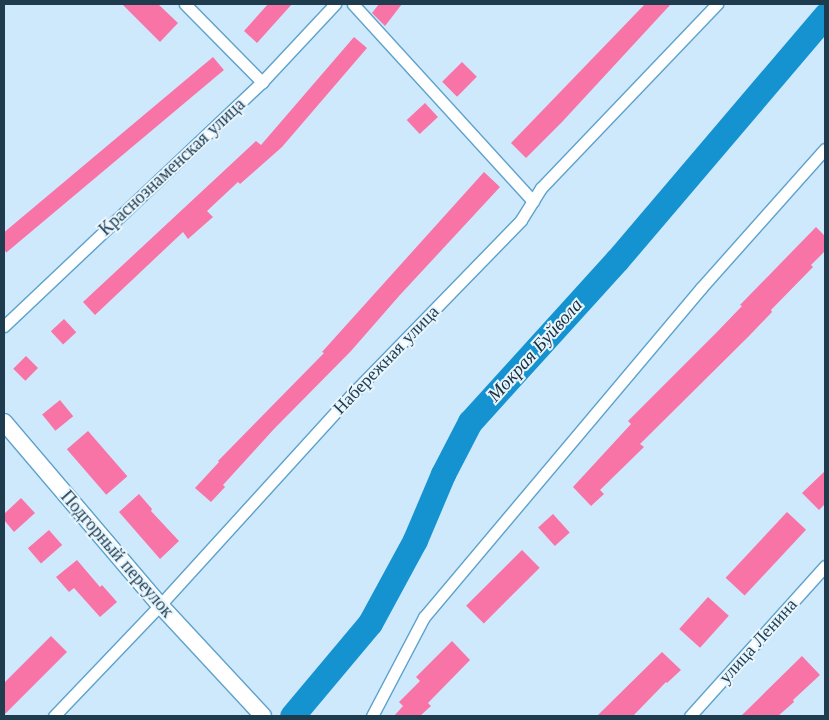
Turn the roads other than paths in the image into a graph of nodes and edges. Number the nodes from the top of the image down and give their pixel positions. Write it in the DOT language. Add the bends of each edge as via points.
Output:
graph roads {
  1 [pos="185,4"];
  2 [pos="335,4"];
  3 [pos="353,4"];
  4 [pos="718,4"];
  5 [pos="262,82"];
  6 [pos="825,149"];
  7 [pos="533,201"];
  8 [pos="4,326"];
  9 [pos="4,422"];
  10 [pos="825,566"];
  11 [pos="160,605"];
  12 [pos="54,716"];
  13 [pos="263,716"];
  14 [pos="372,716"];
  15 [pos="690,716"];
  1 -- 5 [label="street"];
  2 -- 5 [label="street, Краснознаменская улица"];
  3 -- 7 [label="street"];
  4 -- 7 [label="street, Набережная улица" via="541,188"];
  5 -- 8 [label="street, Краснознаменская улица"];
  6 -- 14 [label="street" via="701,288 424,617"];
  7 -- 11 [label="street, Набережная улица" via="521,220 351,395"];
  9 -- 11 [label="main road, Подгорный переулок"];
  10 -- 15 [label="street, улица Ленина"];
  11 -- 12 [label="street, Набережная улица"];
  11 -- 13 [label="main road, Подгорный переулок"];
}
